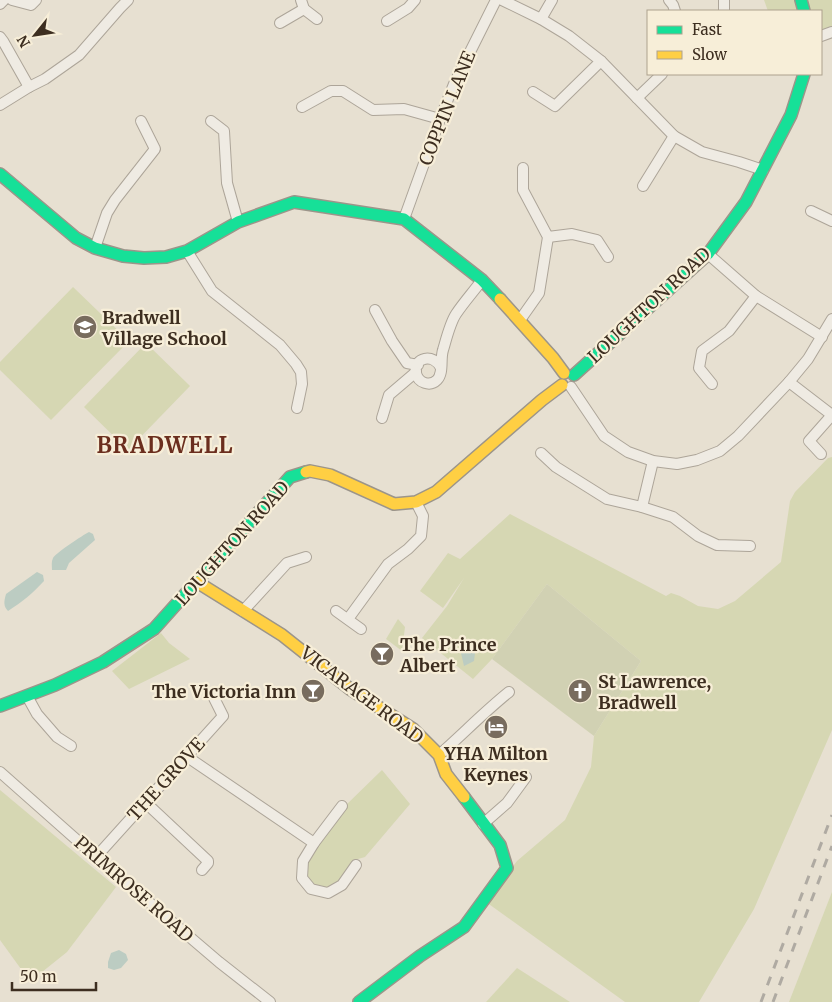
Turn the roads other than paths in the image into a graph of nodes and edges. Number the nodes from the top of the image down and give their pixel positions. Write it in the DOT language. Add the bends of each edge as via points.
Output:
graph roads {
  1 [pos="4,0"];
  2 [pos="12,0"];
  3 [pos="36,0"];
  4 [pos="128,0"];
  5 [pos="415,0"];
  6 [pos="496,0"];
  7 [pos="502,0"];
  8 [pos="552,0"];
  9 [pos="0,4"];
  10 [pos="303,4"];
  11 [pos="316,19"];
  12 [pos="541,19"];
  13 [pos="387,20"];
  14 [pos="280,23"];
  15 [pos="0,38"];
  16 [pos="601,61"];
  17 [pos="661,75"];
  18 [pos="804,75"];
  19 [pos="29,87"];
  20 [pos="533,92"];
  21 [pos="637,98"];
  22 [pos="0,105"];
  23 [pos="302,107"];
  24 [pos="440,119"];
  25 [pos="141,121"];
  26 [pos="211,121"];
  27 [pos="674,136"];
  28 [pos="522,168"];
  29 [pos="763,170"];
  30 [pos="0,174"];
  31 [pos="643,186"];
  32 [pos="811,211"];
  33 [pos="404,219"];
  34 [pos="832,221"];
  35 [pos="238,222"];
  36 [pos="548,238"];
  37 [pos="95,248"];
  38 [pos="187,251"];
  39 [pos="708,254"];
  40 [pos="608,257"];
  41 [pos="482,280"];
  42 [pos="756,296"];
  43 [pos="375,310"];
  44 [pos="832,319"];
  45 [pos="520,320"];
  46 [pos="822,337"];
  47 [pos="443,351"];
  48 [pos="428,358"];
  49 [pos="417,368"];
  50 [pos="441,368"];
  51 [pos="568,380"];
  52 [pos="789,382"];
  53 [pos="712,384"];
  54 [pos="297,408"];
  55 [pos="832,415"];
  56 [pos="382,418"];
  57 [pos="541,453"];
  58 [pos="821,454"];
  59 [pos="653,461"];
  60 [pos="416,502"];
  61 [pos="642,507"];
  62 [pos="750,546"];
  63 [pos="306,557"];
  64 [pos="197,582"];
  65 [pos="243,611"];
  66 [pos="336,612"];
  67 [pos="348,619"];
  68 [pos="361,629"];
  69 [pos="509,692"];
  70 [pos="27,696"];
  71 [pos="214,698"];
  72 [pos="0,706"];
  73 [pos="71,746"];
  74 [pos="439,754"];
  75 [pos="186,756"];
  76 [pos="0,772"];
  77 [pos="526,777"];
  78 [pos="145,802"];
  79 [pos="342,806"];
  80 [pos="484,824"];
  81 [pos="314,843"];
  82 [pos="96,857"];
  83 [pos="356,865"];
  84 [pos="202,870"];
  85 [pos="270,1002"];
  86 [pos="359,1002"];
  1 -- 9 [label="street"];
  2 -- 3 [label="street" via="31,5"];
  4 -- 19 [label="street" via="79,54"];
  5 -- 13 [label="street"];
  6 -- 24 [label="street, COPPIN LANE"];
  7 -- 12 [label="street"];
  8 -- 12 [label="street"];
  10 -- 11 [label="street"];
  10 -- 14 [label="street"];
  12 -- 16 [label="street" via="570,36"];
  15 -- 19 [label="street"];
  16 -- 20 [label="street" via="553,109"];
  16 -- 21 [label="street"];
  17 -- 21 [label="street"];
  18 -- 29 [label="street, LOUGHTON ROAD" via="791,115"];
  19 -- 22 [label="street"];
  21 -- 27 [label="street"];
  23 -- 24 [label="street" via="331,90 344,91 372,110 404,109"];
  24 -- 33 [label="street, COPPIN LANE"];
  25 -- 37 [label="street" via="155,149 107,213"];
  26 -- 35 [label="street" via="224,131 227,183"];
  27 -- 29 [label="street" via="702,152"];
  27 -- 31 [label="street"];
  28 -- 36 [label="street" via="523,190"];
  29 -- 39 [label="street, LOUGHTON ROAD" via="746,202"];
  30 -- 37 [label="street" via="76,238"];
  32 -- 34 [label="street"];
  33 -- 35 [label="street" via="294,202"];
  33 -- 41 [label="street"];
  35 -- 38 [label="street"];
  36 -- 40 [label="street" via="572,234 597,240"];
  36 -- 45 [label="street" via="539,294"];
  37 -- 38 [label="street" via="144,258 166,257"];
  38 -- 54 [label="street" via="212,291 280,345 296,364 302,384"];
  39 -- 42 [label="street"];
  39 -- 51 [label="street, LOUGHTON ROAD"];
  41 -- 45 [label="street"];
  41 -- 47 [label="street" via="455,316"];
  42 -- 46 [label="street"];
  42 -- 53 [label="street" via="729,331 702,351 699,368"];
  43 -- 49 [label="street" via="407,362"];
  44 -- 46 [label="street"];
  45 -- 51 [label="street"];
  46 -- 52 [label="street"];
  47 -- 48 [label="street"];
  47 -- 50 [label="street"];
  48 -- 49 [label="street"];
  48 -- 50 [label="street"];
  49 -- 50 [label="street" via="419,380 430,384 438,380"];
  49 -- 56 [label="street" via="390,395"];
  51 -- 59 [label="street" via="604,436 628,452"];
  51 -- 60 [label="street, LOUGHTON ROAD" via="436,492"];
  52 -- 55 [label="street"];
  52 -- 59 [label="street" via="738,436 720,450 697,460 676,464"];
  55 -- 58 [label="street" via="809,441"];
  57 -- 61 [label="street" via="556,467 607,499"];
  59 -- 61 [label="street"];
  60 -- 64 [label="street, LOUGHTON ROAD" via="394,504 330,475 310,470 290,477"];
  60 -- 67 [label="street" via="423,516 420,536 408,550 388,564"];
  61 -- 62 [label="street" via="673,517 698,536 717,545"];
  63 -- 65 [label="street" via="287,563"];
  64 -- 65 [label="street, VICARAGE ROAD"];
  64 -- 70 [label="street, LOUGHTON ROAD" via="154,629 104,662"];
  65 -- 74 [label="street, VICARAGE ROAD" via="282,635 350,689 413,729"];
  66 -- 67 [label="street"];
  67 -- 68 [label="street"];
  69 -- 74 [label="street"];
  70 -- 72 [label="street, LOUGHTON ROAD"];
  70 -- 73 [label="street" via="37,714"];
  71 -- 75 [label="street, THE GROVE" via="223,716"];
  74 -- 80 [label="street, VICARAGE ROAD" via="446,774"];
  75 -- 78 [label="street, THE GROVE"];
  75 -- 81 [label="street"];
  76 -- 82 [label="street, PRIMROSE ROAD"];
  77 -- 80 [label="street" via="507,803"];
  78 -- 82 [label="street, THE GROVE"];
  78 -- 84 [label="street" via="208,861"];
  79 -- 81 [label="street"];
  80 -- 86 [label="street, VICARAGE ROAD" via="500,845 507,868 504,874 464,927"];
  81 -- 83 [label="street" via="303,861 302,878 311,889 328,893 342,885"];
  82 -- 85 [label="street, PRIMROSE ROAD"];
}
